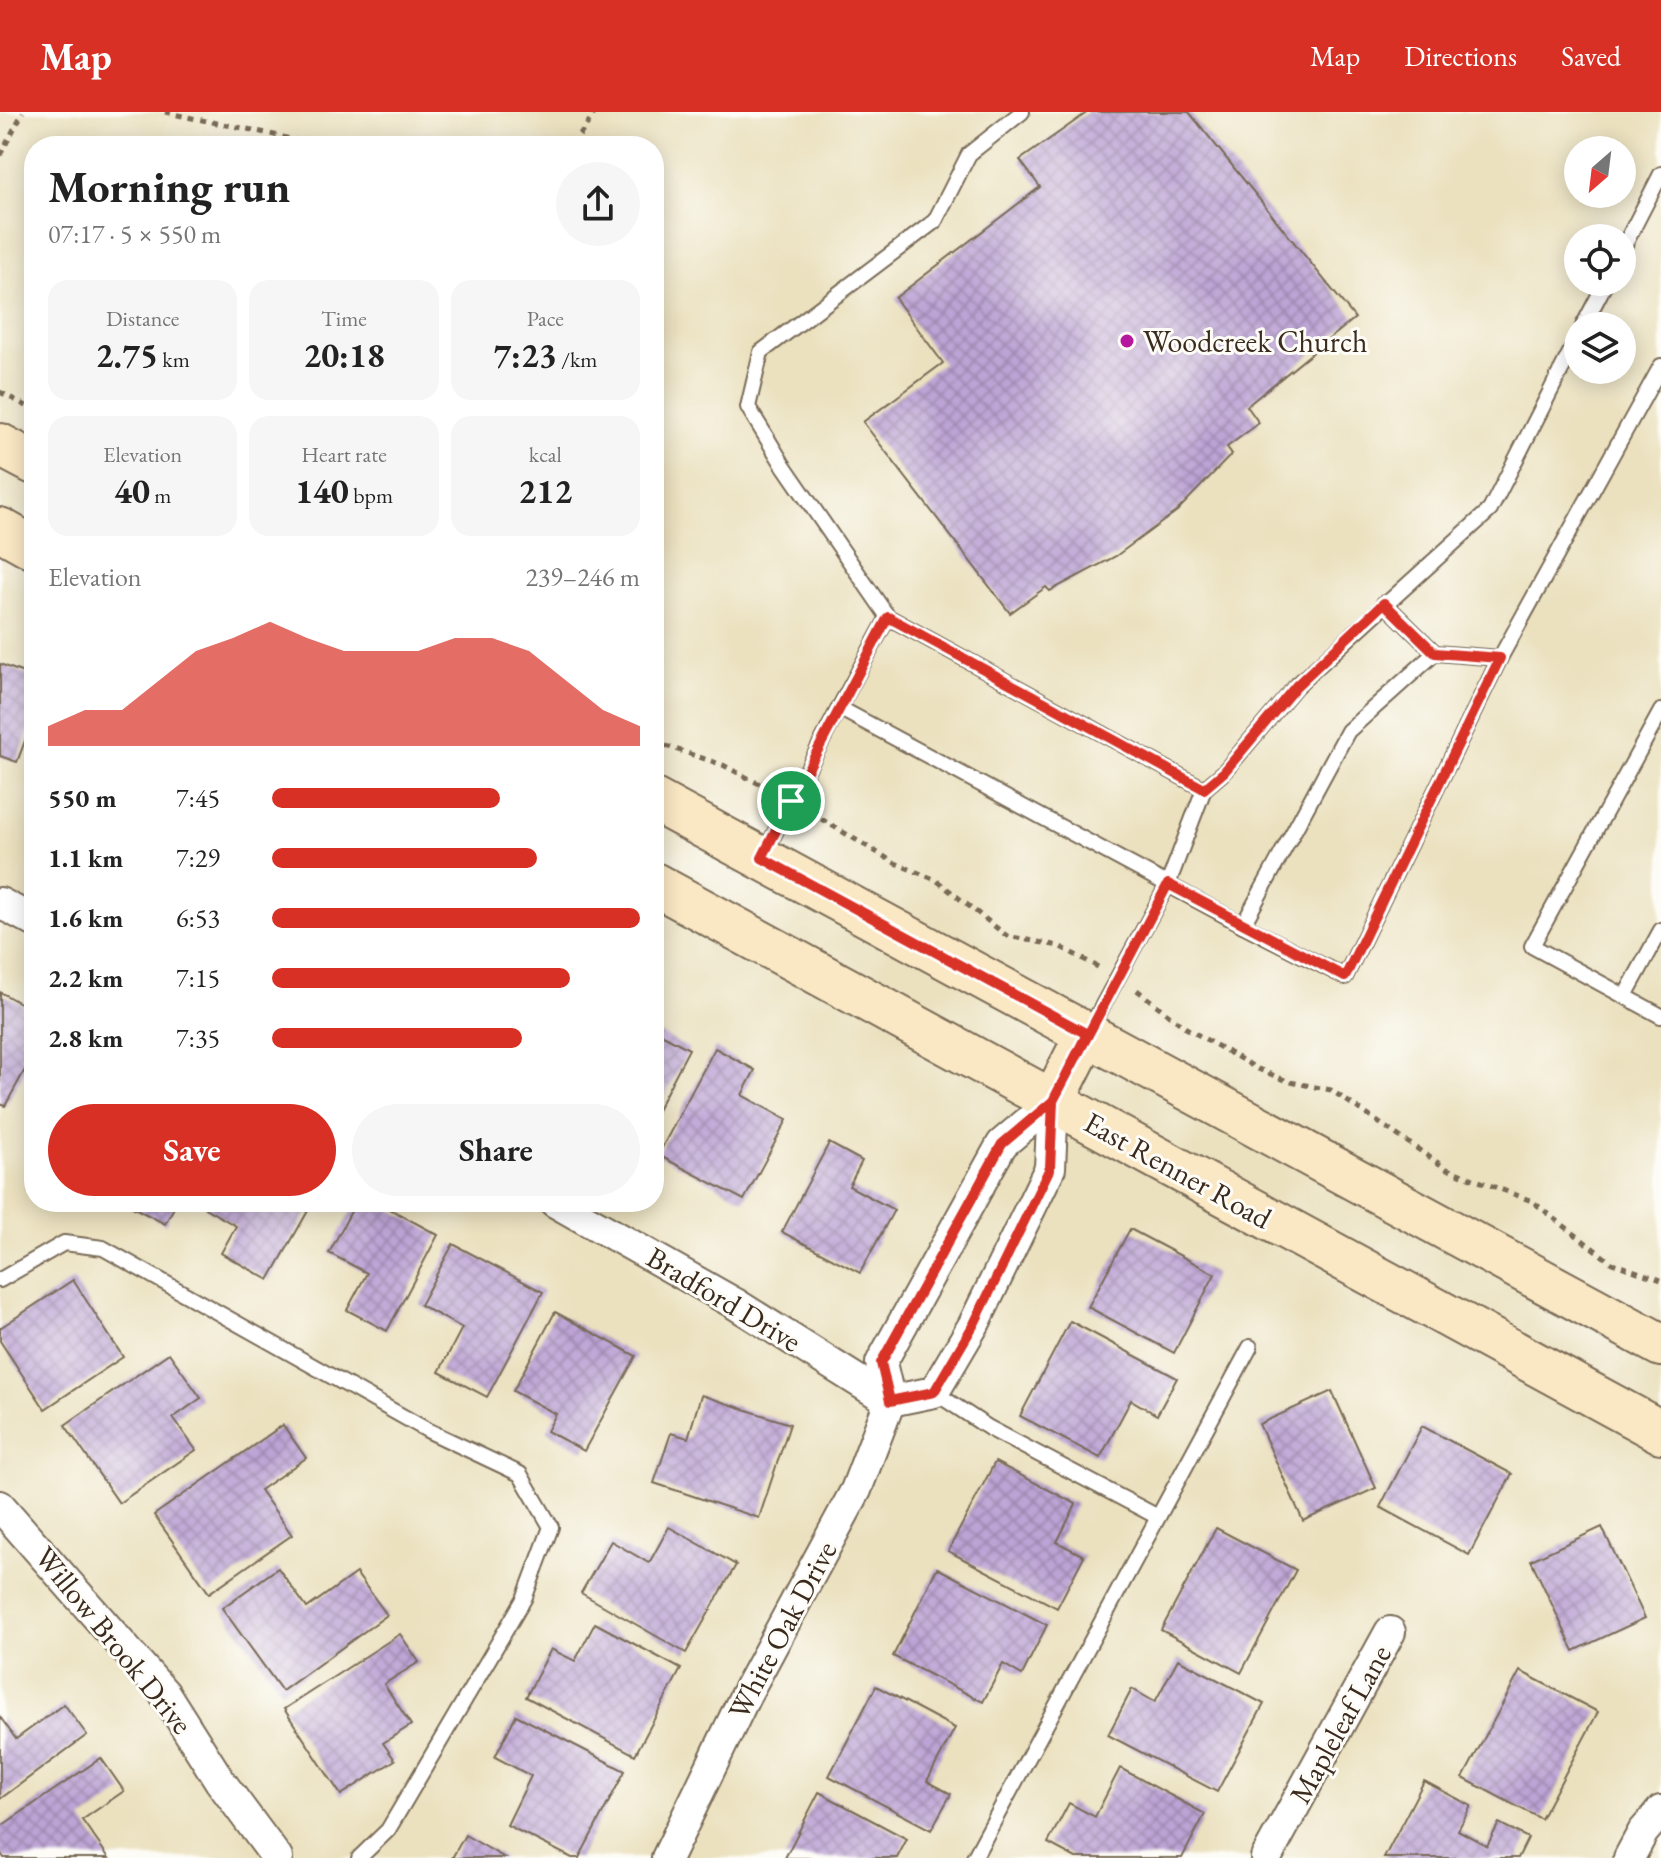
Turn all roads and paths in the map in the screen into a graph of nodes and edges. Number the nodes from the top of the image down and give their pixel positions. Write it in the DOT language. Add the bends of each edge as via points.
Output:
graph roads {
  1 [pos="23,112"];
  2 [pos="165,112"];
  3 [pos="595,112"];
  4 [pos="1022,112"];
  5 [pos="283,136"];
  6 [pos="579,136"];
  7 [pos="0,155"];
  8 [pos="1661,174"];
  9 [pos="1635,224"];
  10 [pos="1564,365"];
  11 [pos="1661,366"];
  12 [pos="0,392"];
  13 [pos="24,405"];
  14 [pos="0,445"];
  15 [pos="24,458"];
  16 [pos="0,529"];
  17 [pos="24,542"];
  18 [pos="1384,603"];
  19 [pos="888,617"];
  20 [pos="1435,653"];
  21 [pos="1500,658"];
  22 [pos="839,708"];
  23 [pos="1661,711"];
  24 [pos="664,745"];
  25 [pos="1204,789"];
  26 [pos="791,801"];
  27 [pos="664,805"];
  28 [pos="762,858"];
  29 [pos="1168,884"];
  30 [pos="664,889"];
  31 [pos="0,903"];
  32 [pos="24,916"];
  33 [pos="1243,925"];
  34 [pos="1661,930"];
  35 [pos="1118,978"];
  36 [pos="1625,996"];
  37 [pos="1661,1016"];
  38 [pos="1087,1034"];
  39 [pos="1053,1101"];
  40 [pos="573,1212"];
  41 [pos="0,1280"];
  42 [pos="1661,1280"];
  43 [pos="1661,1345"];
  44 [pos="1250,1347"];
  45 [pos="934,1392"];
  46 [pos="890,1401"];
  47 [pos="1661,1432"];
  48 [pos="0,1506"];
  49 [pos="1158,1517"];
  50 [pos="1390,1632"];
  51 [pos="1661,1811"];
  52 [pos="277,1858"];
  53 [pos="359,1858"];
  54 [pos="667,1858"];
  55 [pos="974,1858"];
  56 [pos="1266,1858"];
  57 [pos="1629,1858"];
  1 -- 7 [label="path"];
  2 -- 5 [label="path"];
  3 -- 6 [label="path"];
  4 -- 19 [label="lane" via="969,154 935,221 761,352 748,407"];
  8 -- 9 [label="lane"];
  10 -- 18 [label="lane" via="1490,510"];
  11 -- 21 [label="lane"];
  12 -- 13 [label="path"];
  14 -- 15 [label="main road"];
  16 -- 17 [label="main road"];
  18 -- 20 [label="lane"];
  18 -- 25 [label="lane" via="1296,686"];
  19 -- 22 [label="lane"];
  19 -- 25 [label="lane"];
  20 -- 21 [label="lane"];
  20 -- 33 [label="lane" via="1348,731"];
  21 -- 33 [label="lane" via="1345,977"];
  22 -- 26 [label="lane"];
  22 -- 29 [label="lane"];
  23 -- 36 [label="lane" via="1532,946"];
  24 -- 26 [label="path" via="723,765"];
  25 -- 29 [label="lane"];
  26 -- 28 [label="lane"];
  26 -- 35 [label="path" via="895,863 936,880 1007,936 1059,946"];
  27 -- 28 [label="main road"];
  28 -- 38 [label="main road"];
  29 -- 33 [label="lane"];
  29 -- 35 [label="lane"];
  30 -- 39 [label="main road, East Renner Road"];
  31 -- 32 [label="street"];
  34 -- 36 [label="lane"];
  35 -- 38 [label="lane"];
  35 -- 42 [label="path" via="1186,1028 1258,1069 1331,1090 1447,1169 1532,1201 1612,1263"];
  36 -- 37 [label="lane"];
  38 -- 39 [label="main road"];
  38 -- 43 [label="main road"];
  39 -- 45 [label="street" via="1050,1168 974,1324"];
  39 -- 46 [label="street" via="1002,1144 925,1280 881,1363"];
  39 -- 47 [label="main road, East Renner Road"];
  40 -- 46 [label="street, Bradford Drive" via="734,1303"];
  41 -- 53 [label="lane" via="64,1243 103,1248 427,1430 520,1474 551,1527 524,1599 388,1830"];
  44 -- 49 [label="lane"];
  45 -- 46 [label="street"];
  45 -- 49 [label="lane" via="989,1428"];
  46 -- 54 [label="street, White Oak Drive" via="856,1490 746,1694"];
  48 -- 52 [label="street, Willow Brook Drive" via="165,1694"];
  49 -- 55 [label="lane"];
  50 -- 56 [label="street, Mapleleaf Lane"];
  51 -- 57 [label="street"];
}
